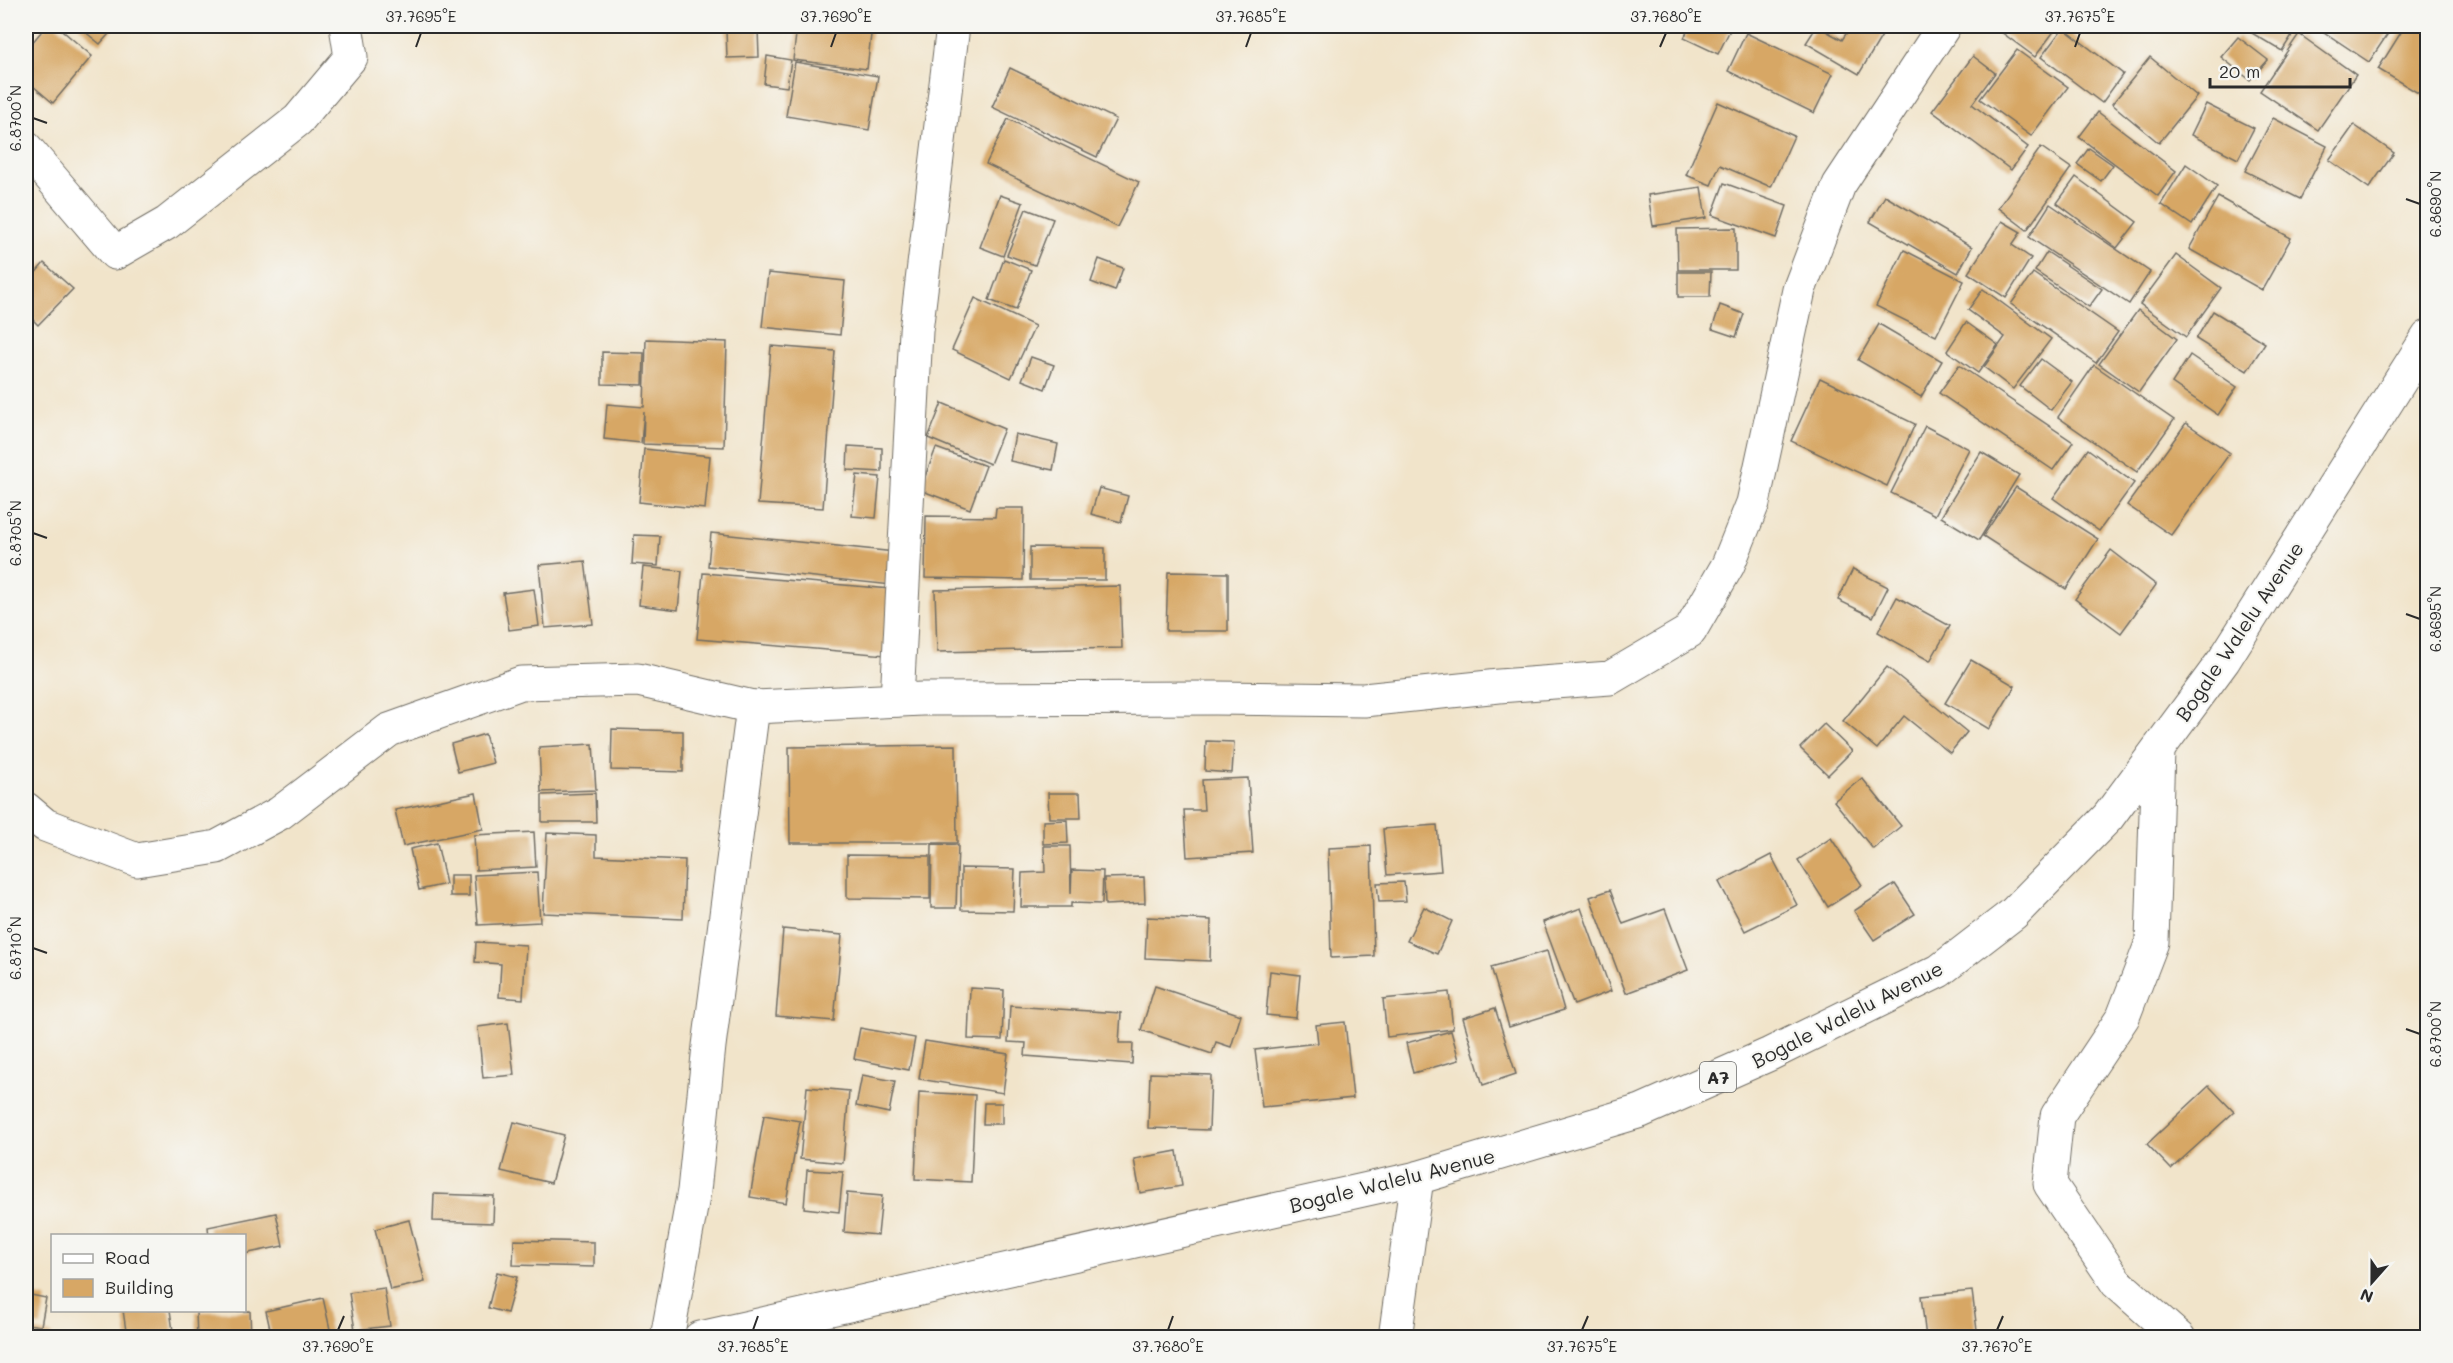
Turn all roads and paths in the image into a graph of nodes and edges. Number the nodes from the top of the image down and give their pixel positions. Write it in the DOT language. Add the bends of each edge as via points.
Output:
graph roads {
  1 [pos="346,26"];
  2 [pos="952,26"];
  3 [pos="1944,26"];
  4 [pos="26,148"];
  5 [pos="2427,337"];
  6 [pos="897,700"];
  7 [pos="753,707"];
  8 [pos="2158,750"];
  9 [pos="26,809"];
  10 [pos="1417,1178"];
  11 [pos="667,1338"];
  12 [pos="700,1338"];
  13 [pos="1395,1338"];
  14 [pos="2179,1338"];
  1 -- 4 [label="main road" via="351,57 298,120 167,223 115,253"];
  2 -- 6 [label="main road" via="916,331"];
  3 -- 6 [label="main road" via="1839,185 1798,290 1753,503 1728,566 1690,631 1610,678 1364,700"];
  5 -- 8 [label="main road, Bogale Walelu Avenue / A7" via="2224,660"];
  6 -- 7 [label="main road"];
  7 -- 9 [label="main road" via="638,680 521,683 389,730 280,813 217,847 137,860 45,825"];
  7 -- 11 [label="main road" via="694,1191"];
  8 -- 10 [label="main road, Bogale Walelu Avenue / A7" via="2108,817 2013,914 1939,971 1770,1054 1641,1111"];
  8 -- 14 [label="main road" via="2152,942 2123,1017 2057,1116 2050,1184 2117,1283"];
  10 -- 12 [label="main road, Bogale Walelu Avenue / A7"];
  10 -- 13 [label="main road"];
}
